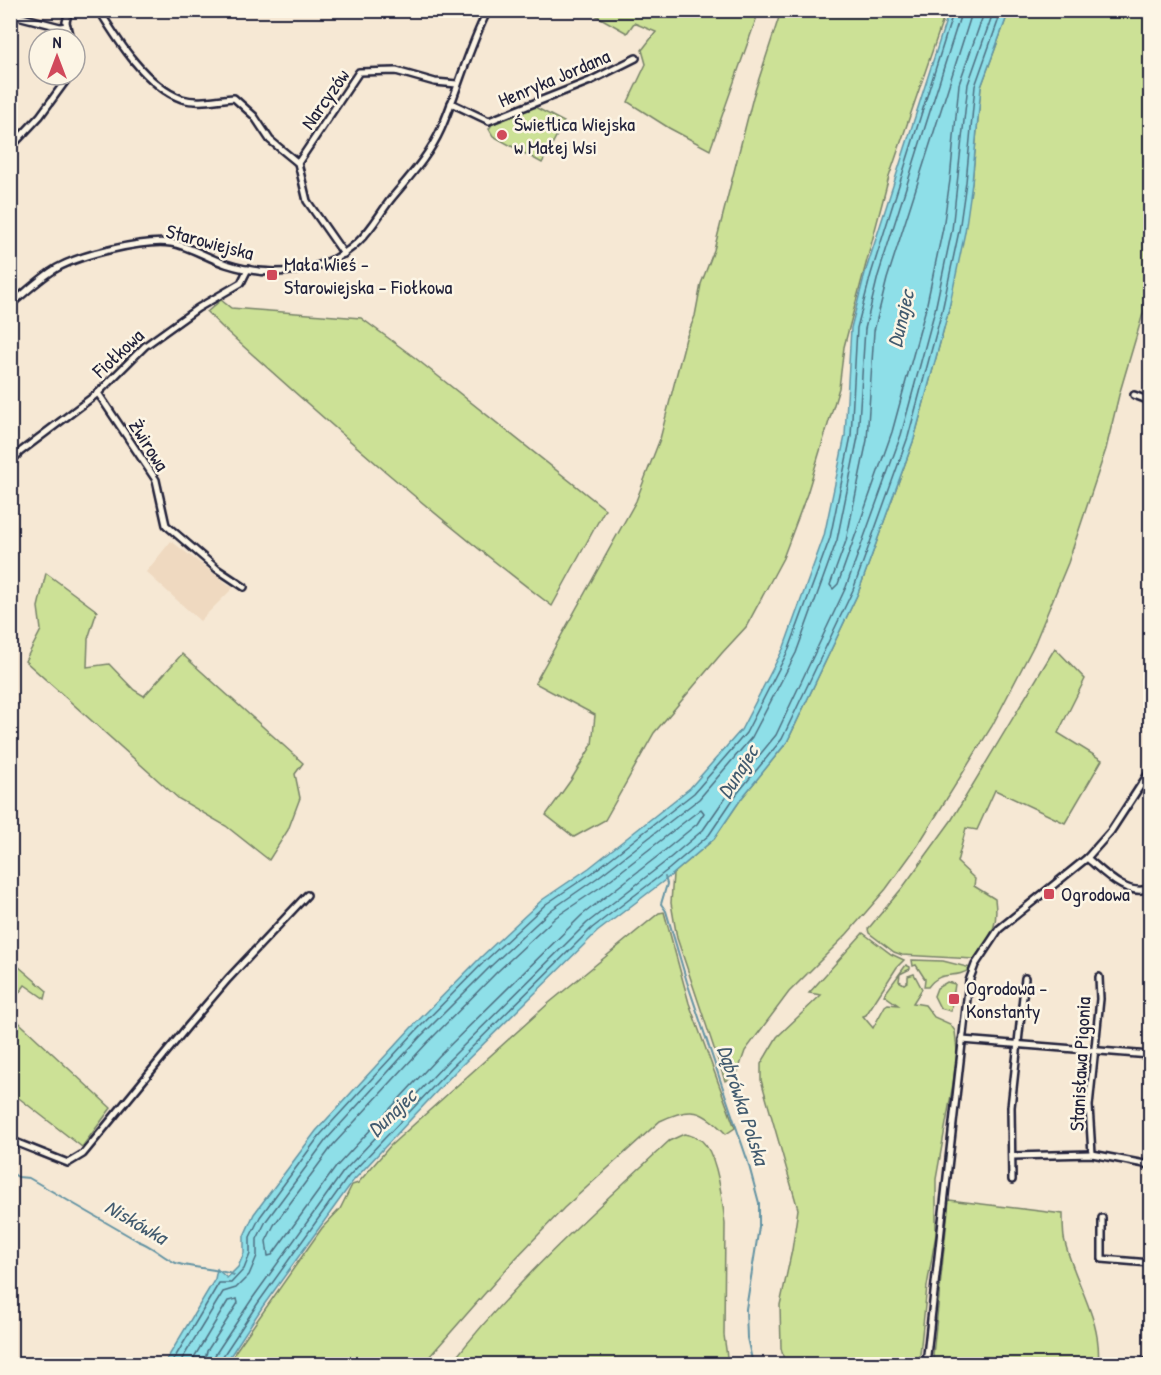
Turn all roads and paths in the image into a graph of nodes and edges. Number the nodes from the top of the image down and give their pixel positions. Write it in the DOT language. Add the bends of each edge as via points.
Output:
graph roads {
  1 [pos="69,10"];
  2 [pos="99,10"];
  3 [pos="488,10"];
  4 [pos="10,14"];
  5 [pos="67,26"];
  6 [pos="636,58"];
  7 [pos="458,84"];
  8 [pos="61,87"];
  9 [pos="451,103"];
  10 [pos="10,148"];
  11 [pos="298,163"];
  12 [pos="344,254"];
  13 [pos="248,270"];
  14 [pos="10,305"];
  15 [pos="98,393"];
  16 [pos="1134,395"];
  17 [pos="1150,401"];
  18 [pos="10,463"];
  19 [pos="244,587"];
  20 [pos="1150,771"];
  21 [pos="1087,858"];
  22 [pos="1150,888"];
  23 [pos="307,895"];
  24 [pos="1099,977"];
  25 [pos="1025,978"];
  26 [pos="962,1041"];
  27 [pos="1019,1045"];
  28 [pos="1095,1051"];
  29 [pos="1150,1055"];
  30 [pos="10,1140"];
  31 [pos="1092,1154"];
  32 [pos="1012,1156"];
  33 [pos="1150,1165"];
  34 [pos="1012,1180"];
  35 [pos="1102,1218"];
  36 [pos="1150,1263"];
  37 [pos="1150,1361"];
  38 [pos="926,1365"];
  39 [pos="1135,1365"];
  1 -- 5 [label="street"];
  2 -- 11 [label="street" via="120,44 161,87 181,99 234,98 254,116 270,140"];
  3 -- 7 [label="street, Starowiejska"];
  4 -- 5 [label="street"];
  6 -- 9 [label="street, Henryka Jordana" via="590,81 489,121"];
  7 -- 9 [label="street, Starowiejska"];
  7 -- 11 [label="street, Narcyzów" via="396,71 359,72"];
  8 -- 10 [label="street"];
  9 -- 12 [label="street, Starowiejska" via="434,145 421,164 360,241"];
  11 -- 12 [label="street" via="307,201"];
  12 -- 13 [label="street, Starowiejska" via="297,270"];
  13 -- 14 [label="street, Starowiejska" via="171,243 138,244 57,268"];
  13 -- 15 [label="street, Fiołkowa" via="241,283 145,346"];
  15 -- 18 [label="street, Fiołkowa"];
  15 -- 19 [label="street, Żwirowa" via="156,480 166,525"];
  16 -- 17 [label="street"];
  20 -- 21 [label="street" via="1111,831"];
  21 -- 22 [label="street" via="1134,891"];
  21 -- 26 [label="street" via="999,929 987,944 969,981"];
  23 -- 30 [label="street" via="221,987 83,1154 68,1162"];
  24 -- 28 [label="street, Stanisława Pigonia"];
  25 -- 27 [label="street"];
  26 -- 27 [label="street"];
  26 -- 38 [label="street"];
  27 -- 28 [label="street"];
  27 -- 32 [label="street" via="1011,1107"];
  28 -- 29 [label="street"];
  28 -- 31 [label="street, Stanisława Pigonia" via="1089,1106"];
  31 -- 32 [label="street"];
  31 -- 33 [label="street"];
  32 -- 34 [label="street"];
  35 -- 36 [label="street" via="1102,1259"];
  37 -- 39 [label="street"];
}
